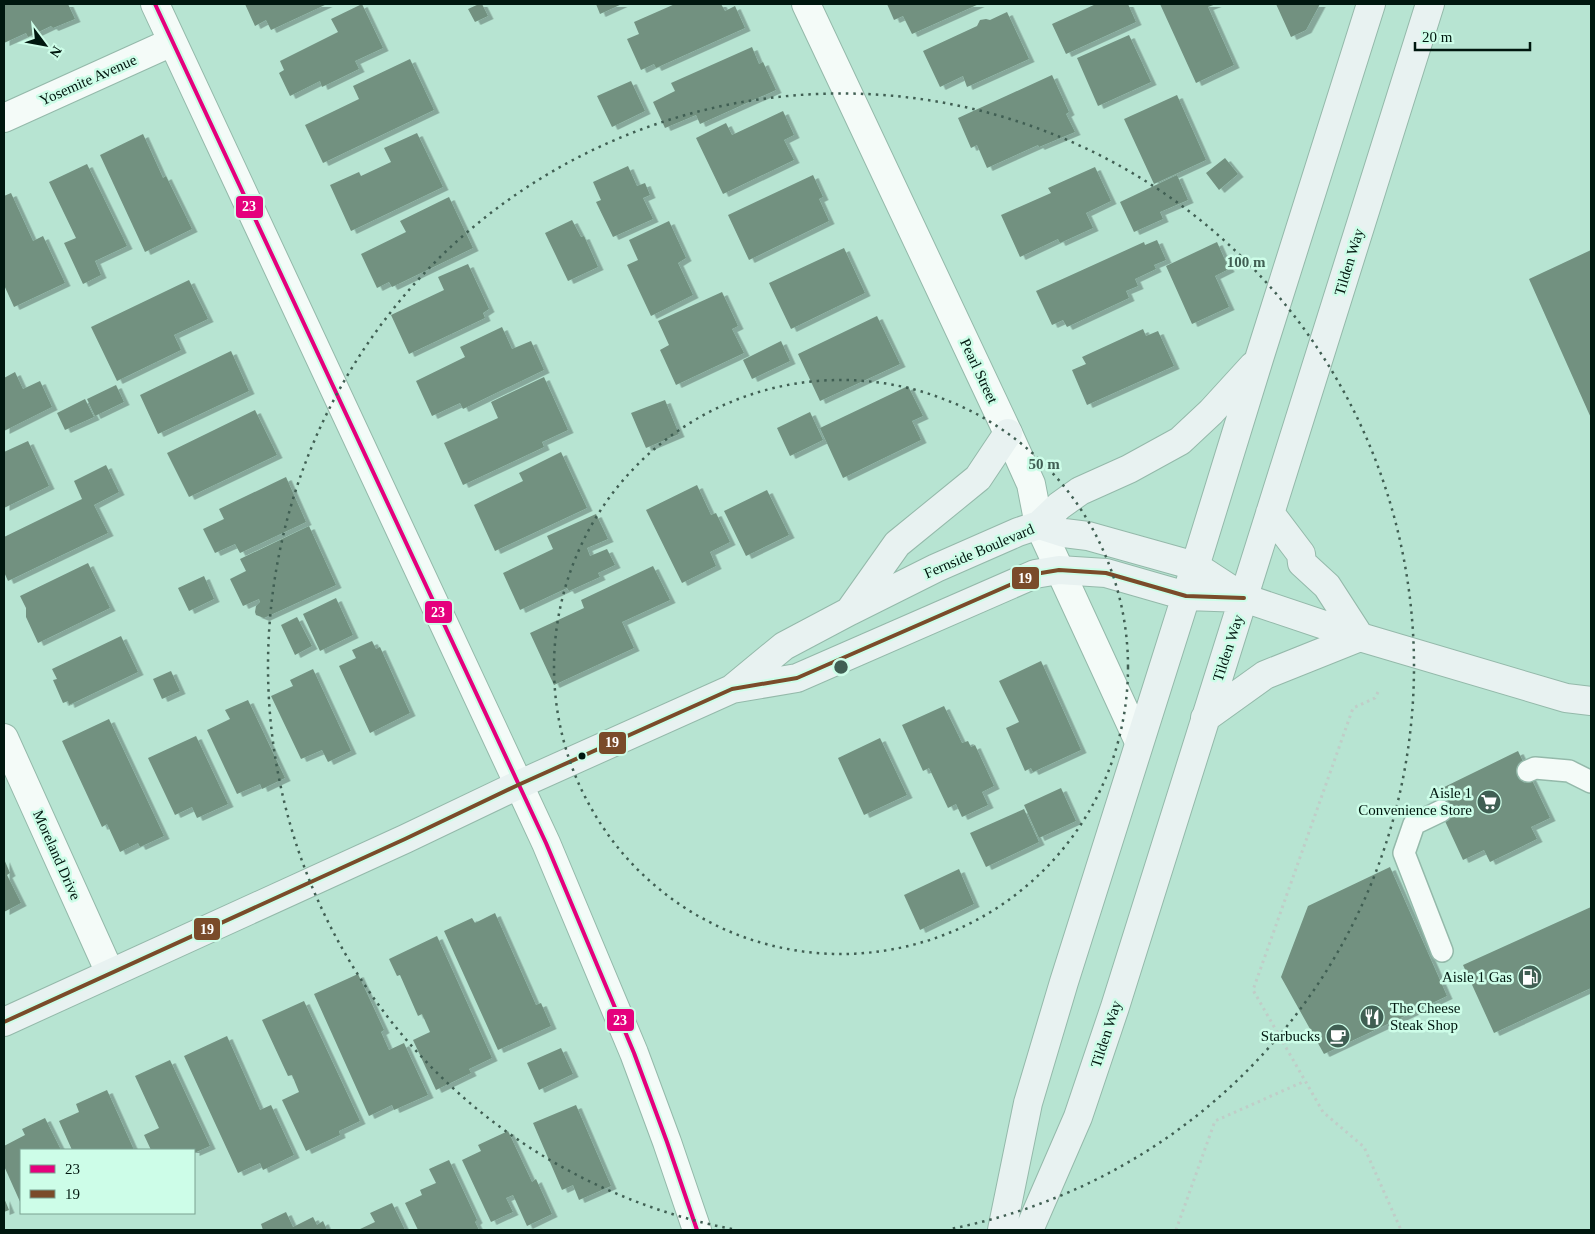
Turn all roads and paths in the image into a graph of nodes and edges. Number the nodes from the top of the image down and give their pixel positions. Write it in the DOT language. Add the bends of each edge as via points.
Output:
graph roads {
  1 [pos="155,4"];
  2 [pos="806,4"];
  3 [pos="1371,4"];
  4 [pos="1430,4"];
  5 [pos="172,42"];
  6 [pos="4,118"];
  7 [pos="1259,359"];
  8 [pos="1008,433"];
  9 [pos="1270,513"];
  10 [pos="1038,525"];
  11 [pos="1194,566"];
  12 [pos="1059,570"];
  13 [pos="1186,596"];
  14 [pos="1244,598"];
  15 [pos="850,611"];
  16 [pos="1360,637"];
  17 [pos="732,689"];
  18 [pos="1378,692"];
  19 [pos="1591,701"];
  20 [pos="1205,718"];
  21 [pos="4,738"];
  22 [pos="1140,742"];
  23 [pos="1528,771"];
  24 [pos="1591,782"];
  25 [pos="518,785"];
  26 [pos="1441,811"];
  27 [pos="1442,951"];
  28 [pos="110,973"];
  29 [pos="4,1022"];
  30 [pos="1305,1081"];
  31 [pos="692,1228"];
  32 [pos="1002,1230"];
  33 [pos="1029,1230"];
  34 [pos="1176,1230"];
  35 [pos="1401,1230"];
  1 -- 5 [label="street"];
  2 -- 8 [label="street, Pearl Street"];
  3 -- 7 [label="main road"];
  4 -- 9 [label="main road, Tilden Way"];
  5 -- 6 [label="street, Yosemite Avenue"];
  5 -- 25 [label="street"];
  7 -- 10 [label="main road" via="1180,441 1080,491"];
  7 -- 11 [label="main road"];
  8 -- 10 [label="street, Pearl Street" via="1031,484"];
  8 -- 15 [label="main road" via="978,478 896,544"];
  9 -- 14 [label="main road, Tilden Way"];
  9 -- 16 [label="main road" via="1301,554 1302,563 1327,586"];
  10 -- 11 [label="main road, Fernside Boulevard"];
  10 -- 12 [label="street, Pearl Street"];
  10 -- 15 [label="main road, Fernside Boulevard" via="936,568"];
  11 -- 13 [label="main road"];
  11 -- 14 [label="main road, Fernside Boulevard"];
  12 -- 13 [label="main road, Fernside Boulevard" via="1106,573"];
  12 -- 17 [label="main road, Fernside Boulevard" via="1035,574 797,678"];
  12 -- 22 [label="street, Pearl Street"];
  13 -- 14 [label="main road, Fernside Boulevard"];
  13 -- 22 [label="main road"];
  14 -- 16 [label="main road"];
  14 -- 20 [label="main road, Tilden Way"];
  15 -- 17 [label="main road, Fernside Boulevard" via="784,646"];
  16 -- 19 [label="main road" via="1566,698"];
  16 -- 20 [label="main road" via="1265,675"];
  17 -- 25 [label="main road, Fernside Boulevard"];
  18 -- 30 [label="path" via="1375,698 1353,708 1253,990"];
  20 -- 33 [label="main road, Tilden Way" via="1078,1118"];
  21 -- 28 [label="street, Moreland Drive"];
  22 -- 32 [label="main road" via="1028,1103"];
  23 -- 24 [label="lane" via="1535,768 1569,772"];
  25 -- 28 [label="main road, Fernside Boulevard"];
  25 -- 31 [label="street" via="546,843 634,1054"];
  26 -- 27 [label="lane" via="1414,824 1404,853"];
  28 -- 29 [label="main road, Fernside Boulevard"];
  30 -- 34 [label="path" via="1214,1121"];
  30 -- 35 [label="path" via="1323,1112 1364,1147"];
}
